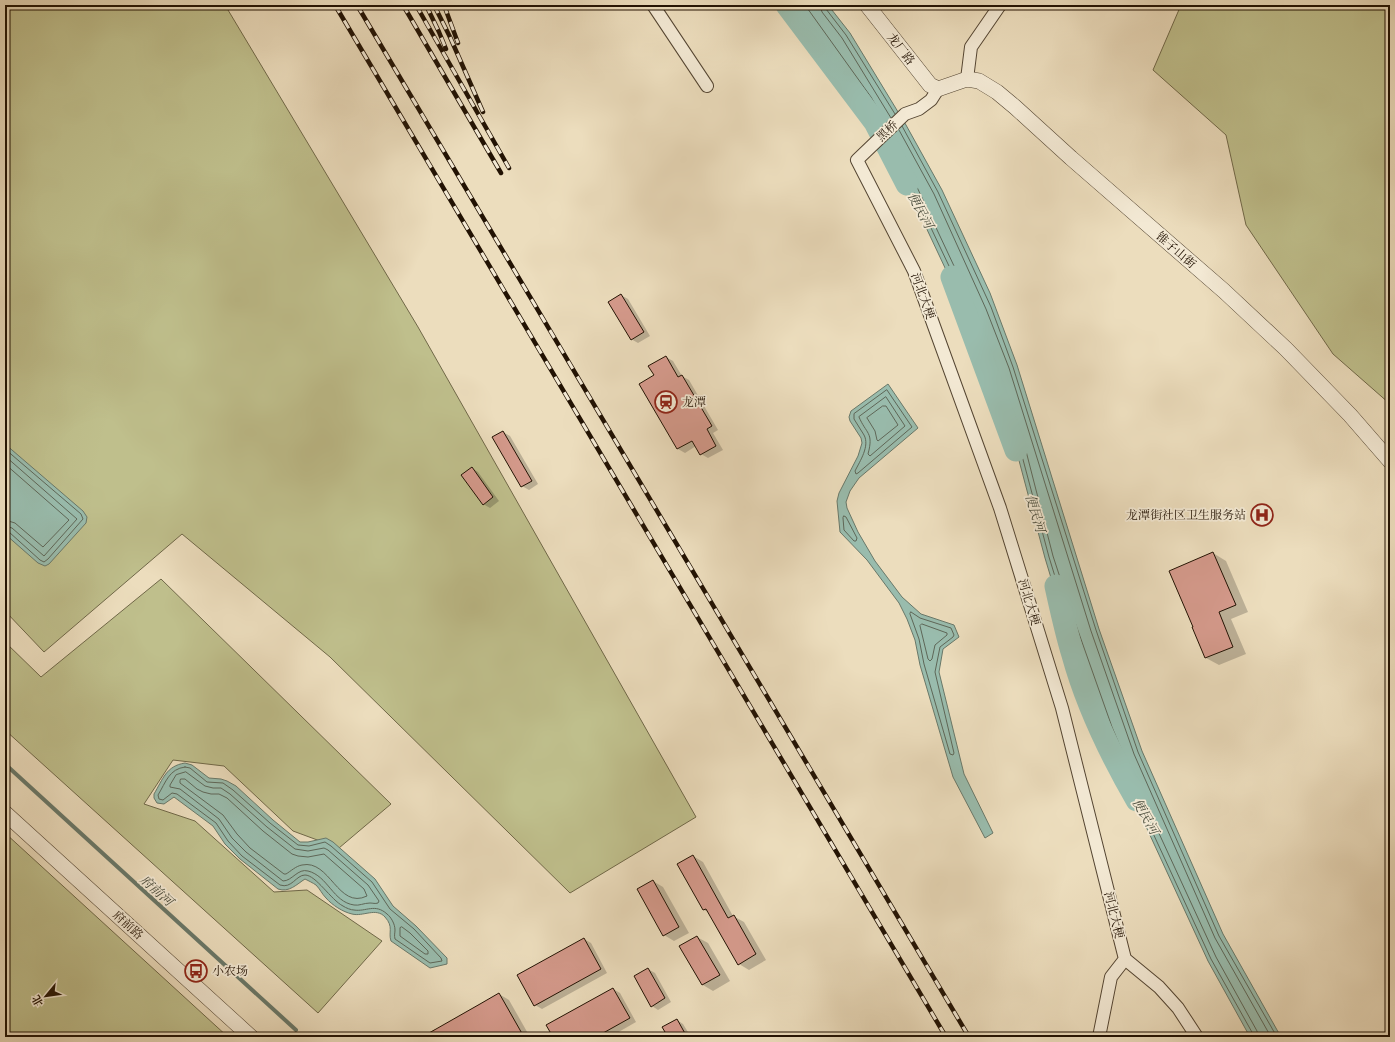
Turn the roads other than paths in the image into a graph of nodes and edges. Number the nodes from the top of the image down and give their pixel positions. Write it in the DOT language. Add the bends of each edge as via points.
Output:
graph roads {
  1 [pos="652,5"];
  2 [pos="868,5"];
  3 [pos="1000,5"];
  4 [pos="967,79"];
  5 [pos="707,86"];
  6 [pos="938,89"];
  7 [pos="857,160"];
  8 [pos="1390,461"];
  9 [pos="5,813"];
  10 [pos="1125,959"];
  11 [pos="252,1037"];
  12 [pos="1099,1037"];
  13 [pos="1197,1037"];
  1 -- 5 [label="street"];
  2 -- 6 [label="street, 龙厂路" via="930,85"];
  3 -- 4 [label="street" via="971,47"];
  4 -- 6 [label="street"];
  4 -- 8 [label="street, 锥子山街" via="979,81 997,92 1224,292 1315,378"];
  6 -- 7 [label="street, 黑桥" via="931,100 919,109 904,114"];
  7 -- 10 [label="street, 河北大梗" via="914,270 1000,508 1062,708"];
  9 -- 11 [label="street, 府前路"];
  10 -- 12 [label="street" via="1111,977"];
  10 -- 13 [label="street" via="1164,992"];
}
